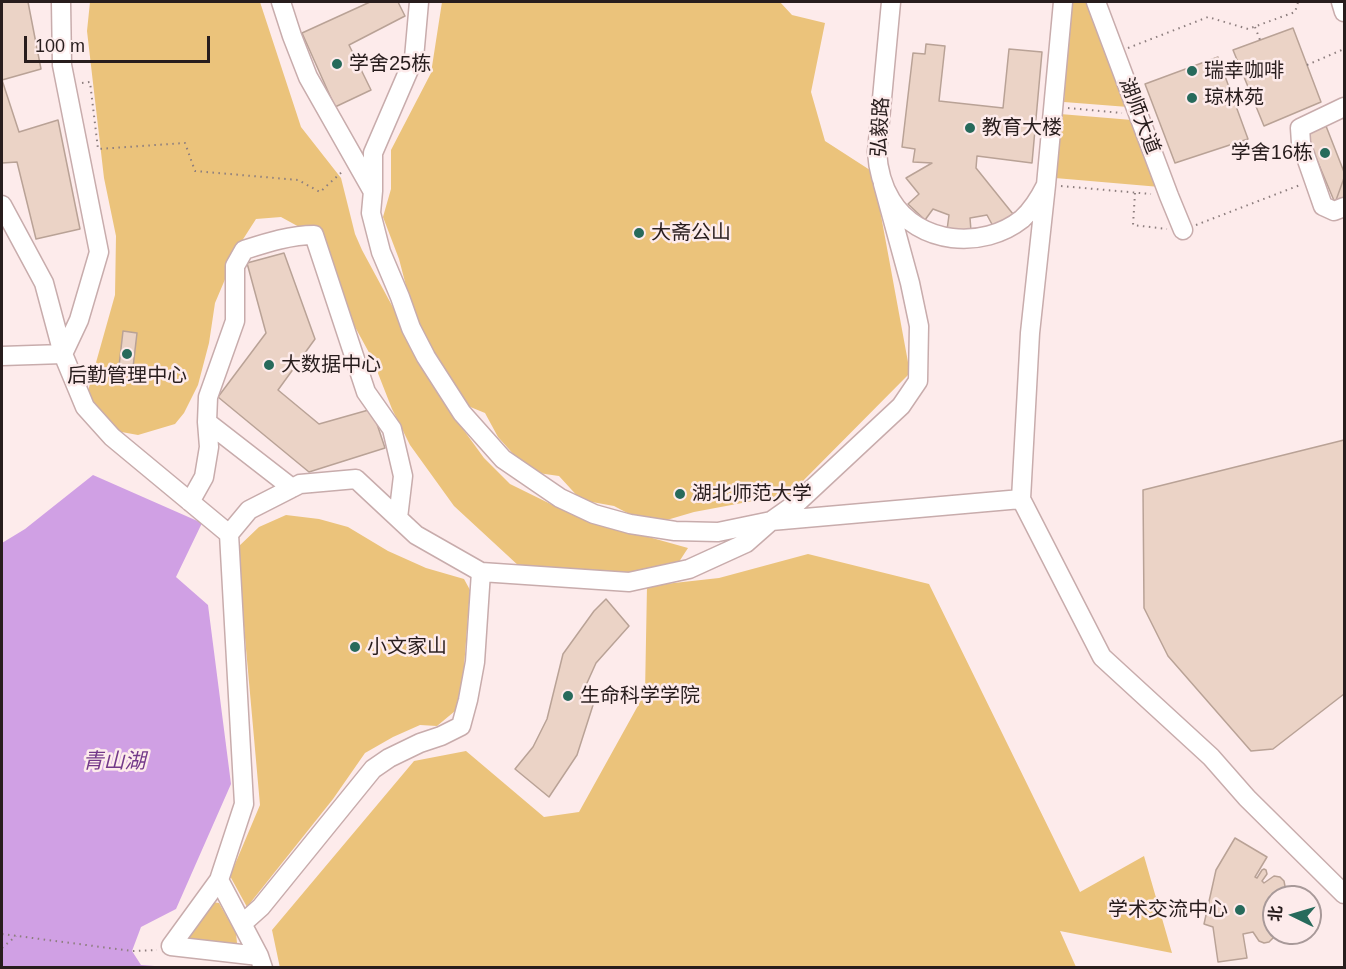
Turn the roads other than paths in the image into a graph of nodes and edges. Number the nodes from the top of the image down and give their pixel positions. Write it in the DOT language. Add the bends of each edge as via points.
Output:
graph roads {
  1 [pos="61,2"];
  2 [pos="281,2"];
  3 [pos="418,2"];
  4 [pos="891,2"];
  5 [pos="1063,2"];
  6 [pos="1096,2"];
  7 [pos="1341,2"];
  8 [pos="1344,12"];
  9 [pos="1344,107"];
  10 [pos="883,184"];
  11 [pos="1046,185"];
  12 [pos="373,191"];
  13 [pos="2,205"];
  14 [pos="1344,207"];
  15 [pos="1183,230"];
  16 [pos="63,354"];
  17 [pos="2,356"];
  18 [pos="207,422"];
  19 [pos="292,488"];
  20 [pos="1021,499"];
  21 [pos="190,502"];
  22 [pos="398,518"];
  23 [pos="771,521"];
  24 [pos="229,534"];
  25 [pos="481,572"];
  26 [pos="219,880"];
  27 [pos="1344,894"];
  28 [pos="242,924"];
  29 [pos="261,962"];
  1 -- 16 [label="street" via="62,64 99,252 79,320"];
  2 -- 12 [label="street" via="308,77"];
  3 -- 12 [label="street" via="414,58 373,153"];
  4 -- 10 [label="street, 弘毅路" via="877,152"];
  5 -- 11 [label="street, 弘毅路"];
  6 -- 15 [label="street, 湖师大道"];
  7 -- 8 [label="street"];
  9 -- 14 [label="street" via="1300,128 1301,143 1323,206 1334,211"];
  10 -- 11 [label="street, 弘毅路" via="904,216 919,226 938,236 966,239 994,234 1023,218"];
  10 -- 23 [label="street" via="919,326 918,381 901,406 798,502"];
  11 -- 20 [label="street" via="1030,333"];
  12 -- 23 [label="street" via="371,213 381,252 411,328 462,413 503,459 560,498 594,514 630,524 718,532"];
  13 -- 16 [label="street" via="44,283"];
  16 -- 17 [label="street"];
  16 -- 21 [label="street" via="85,406 112,437"];
  18 -- 19 [label="street"];
  18 -- 21 [label="street" via="209,447 204,477"];
  18 -- 22 [label="street" via="208,397 235,321 235,266 244,250 314,235 366,392 392,429 403,476"];
  19 -- 22 [label="street" via="356,479"];
  19 -- 24 [label="street" via="249,510"];
  20 -- 23 [label="street"];
  20 -- 27 [label="street" via="1102,657 1211,757 1246,798"];
  21 -- 24 [label="street"];
  22 -- 25 [label="street" via="416,535"];
  23 -- 25 [label="street" via="746,543 689,569 629,582"];
  24 -- 26 [label="street" via="244,804"];
  25 -- 28 [label="street" via="476,662 461,726 420,742 373,769 261,907"];
  26 -- 28 [label="street"];
  26 -- 29 [label="street" via="171,946"];
  28 -- 29 [label="street"];
}
